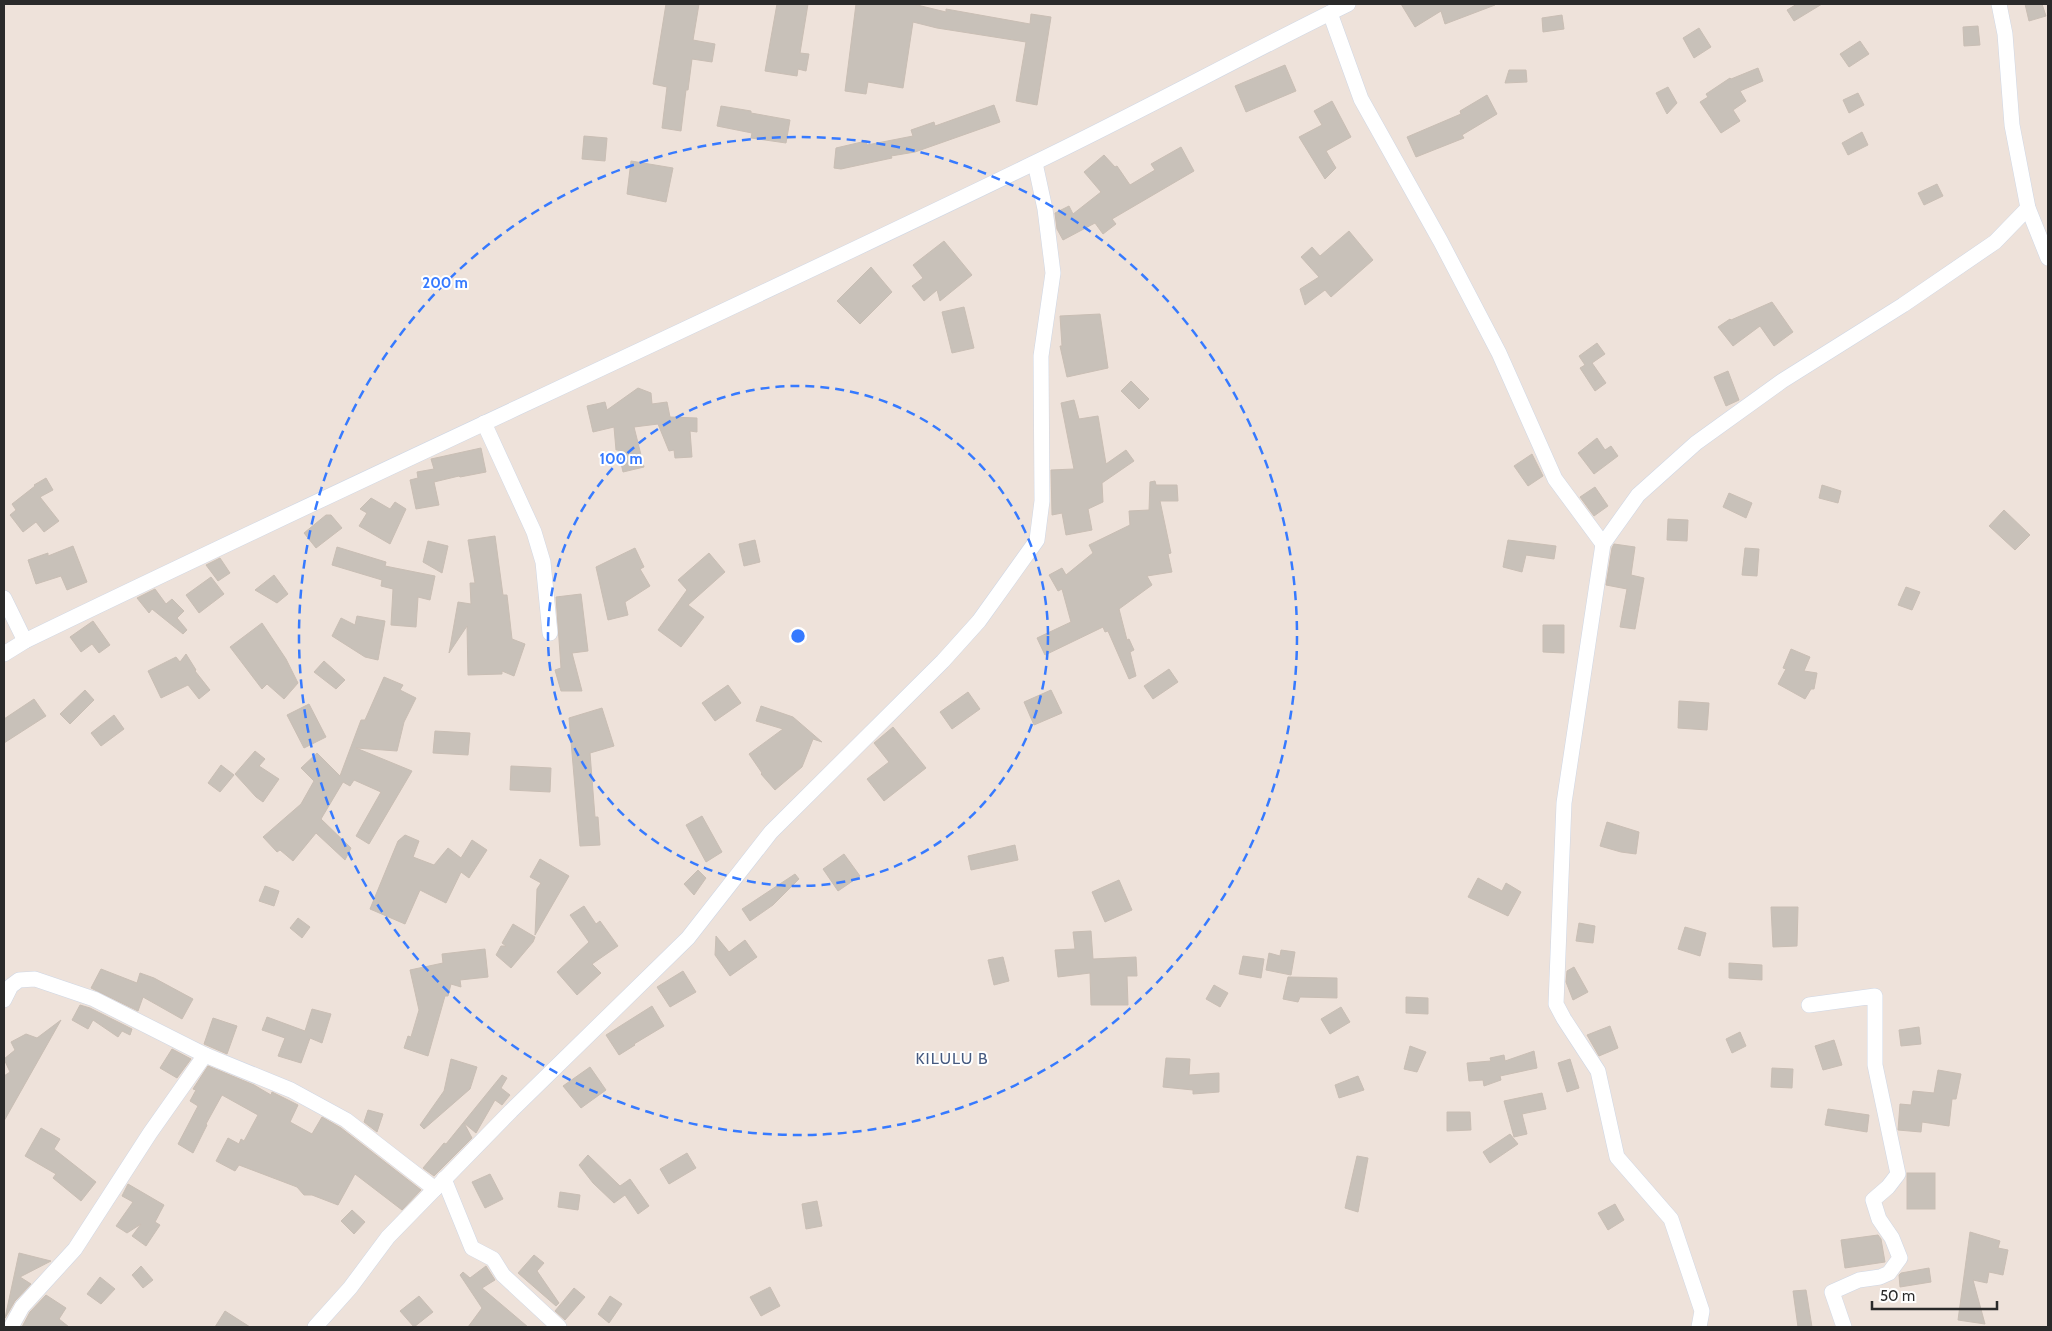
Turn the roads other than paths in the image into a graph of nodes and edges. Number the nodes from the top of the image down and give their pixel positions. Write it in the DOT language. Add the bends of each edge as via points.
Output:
graph roads {
  1 [pos="1348,4"];
  2 [pos="1999,4"];
  3 [pos="1330,13"];
  4 [pos="1035,163"];
  5 [pos="2028,208"];
  6 [pos="2048,258"];
  7 [pos="484,424"];
  8 [pos="1603,544"];
  9 [pos="4,598"];
  10 [pos="550,633"];
  11 [pos="25,641"];
  12 [pos="4,654"];
  13 [pos="4,1000"];
  14 [pos="1809,1005"];
  15 [pos="205,1055"];
  16 [pos="440,1184"];
  17 [pos="11,1327"];
  18 [pos="316,1327"];
  19 [pos="558,1327"];
  20 [pos="1699,1327"];
  21 [pos="1844,1327"];
  1 -- 3 [label="street"];
  2 -- 5 [label="street" via="2005,34 2012,125"];
  3 -- 4 [label="street"];
  3 -- 8 [label="street" via="1361,99 1499,353 1555,479"];
  4 -- 7 [label="street"];
  4 -- 16 [label="street" via="1053,273 1041,356 1042,501 1038,540 973,627 771,832 688,938"];
  5 -- 6 [label="street"];
  5 -- 8 [label="street" via="1995,242 1904,305 1782,381 1696,443 1638,495"];
  7 -- 10 [label="street" via="534,532 543,562"];
  7 -- 11 [label="street"];
  8 -- 20 [label="street" via="1564,803 1556,1004 1598,1071 1617,1157 1671,1219 1702,1310"];
  9 -- 11 [label="street"];
  11 -- 12 [label="street"];
  13 -- 15 [label="street" via="11,986 19,980 35,979 94,998"];
  14 -- 21 [label="street" via="1875,996 1876,1065 1898,1174 1873,1200 1879,1219 1900,1258 1889,1273 1880,1278 1859,1280 1832,1292"];
  15 -- 16 [label="street" via="291,1090 346,1120"];
  15 -- 17 [label="street" via="75,1249 22,1307"];
  16 -- 18 [label="street" via="388,1237"];
  16 -- 19 [label="street" via="472,1248 493,1259 503,1275"];
}
